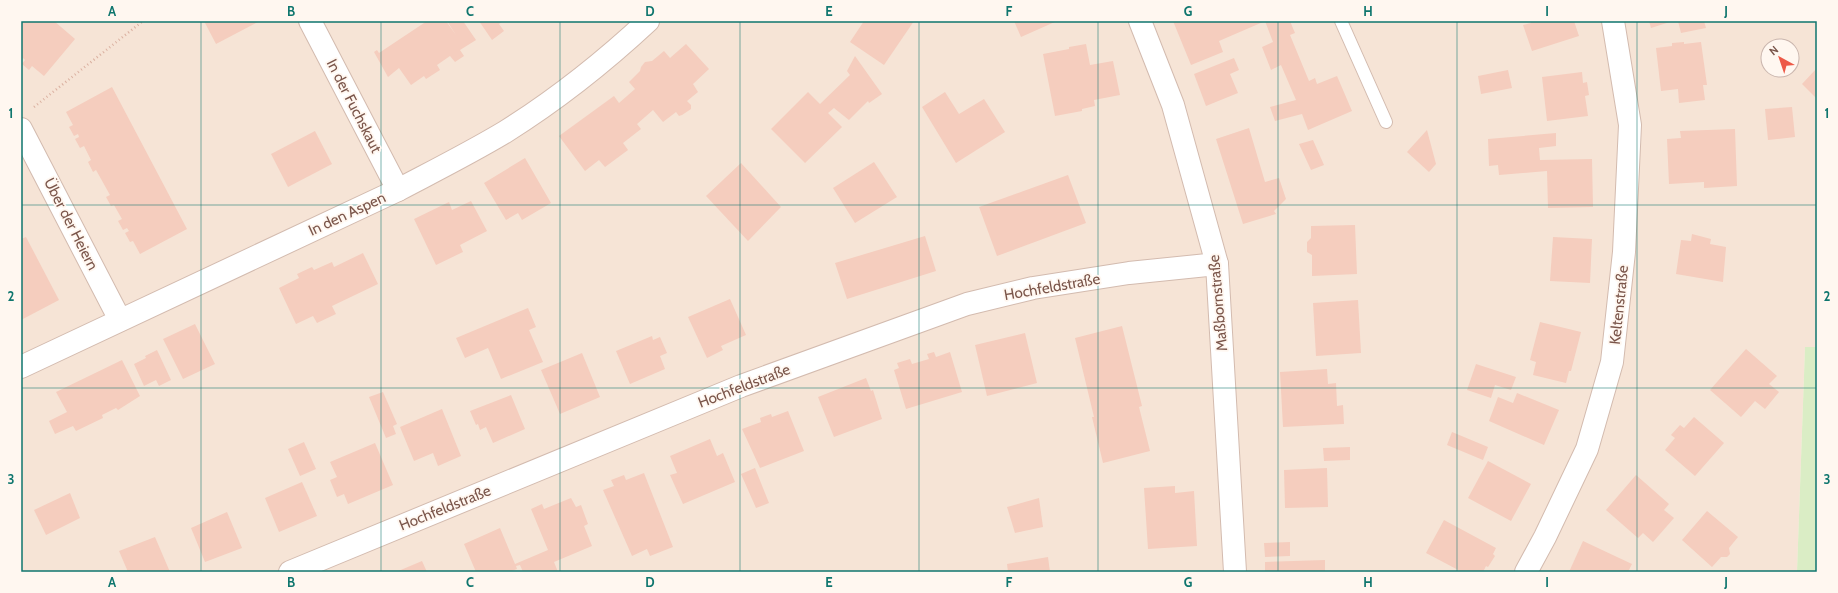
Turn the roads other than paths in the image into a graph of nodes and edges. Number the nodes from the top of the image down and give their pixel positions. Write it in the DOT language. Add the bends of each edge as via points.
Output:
graph roads {
  1 [pos="310,21"];
  2 [pos="648,21"];
  3 [pos="1140,21"];
  4 [pos="1341,21"];
  5 [pos="1613,21"];
  6 [pos="1386,122"];
  7 [pos="21,128"];
  8 [pos="398,190"];
  9 [pos="1218,264"];
  10 [pos="120,320"];
  11 [pos="21,367"];
  12 [pos="290,572"];
  13 [pos="1235,572"];
  14 [pos="1526,572"];
  1 -- 8 [label="street, In der Fuchskaut"];
  2 -- 8 [label="street, In den Aspen" via="588,73 543,107 504,132"];
  3 -- 9 [label="street, Maßbornstraße" via="1173,105"];
  4 -- 6 [label="lane"];
  5 -- 14 [label="street, Keltenstraße" via="1630,125 1624,252 1612,362 1586,448"];
  7 -- 10 [label="street, Über der Heiern"];
  8 -- 10 [label="street, In den Aspen"];
  9 -- 12 [label="street, Hochfeldstraße" via="1130,273 1040,287 967,304 741,386"];
  9 -- 13 [label="street, Maßbornstraße"];
  10 -- 11 [label="street, In den Aspen"];
}
